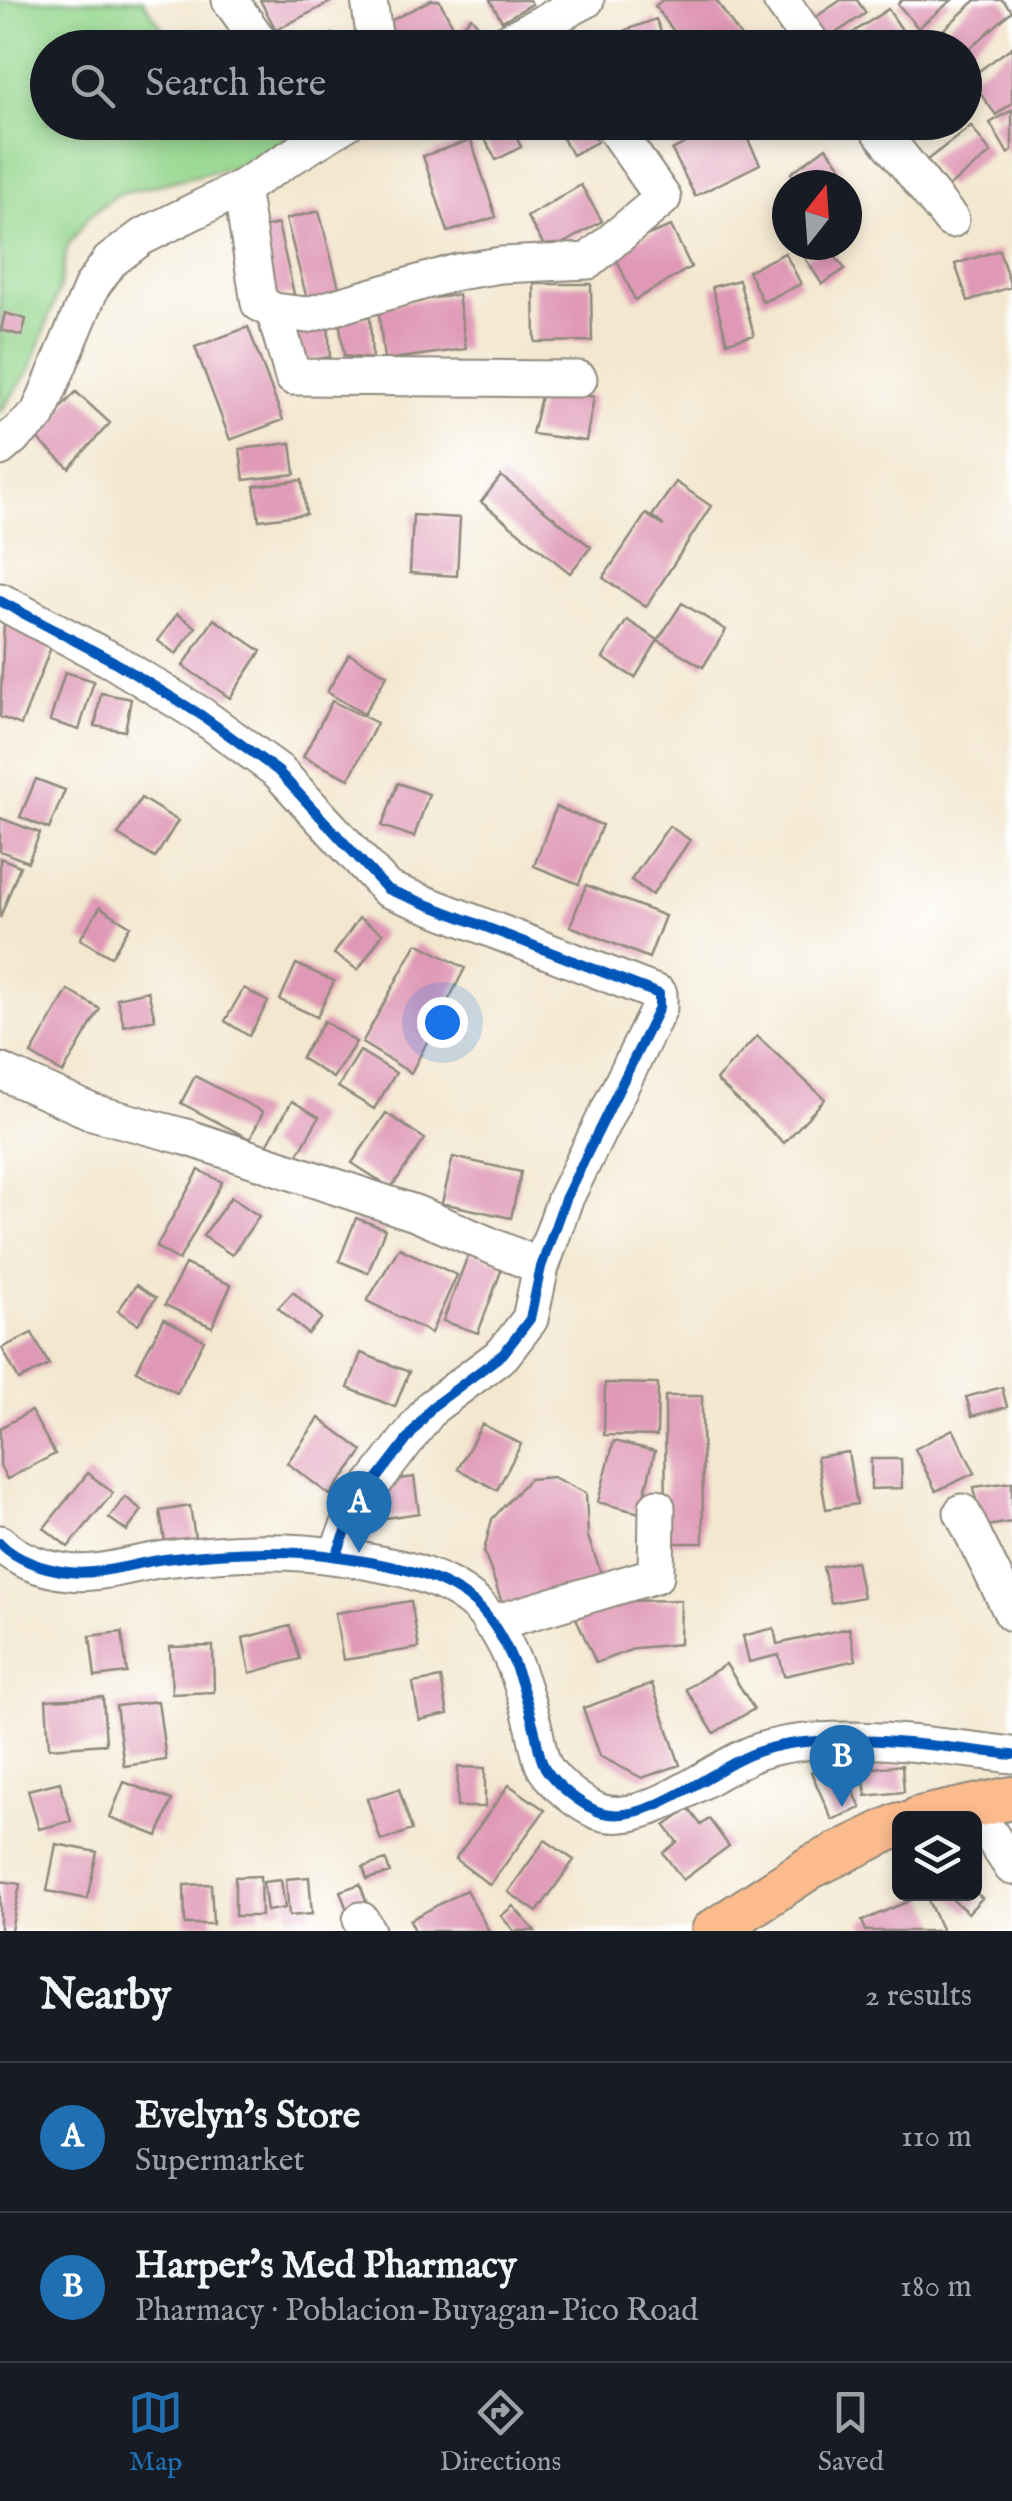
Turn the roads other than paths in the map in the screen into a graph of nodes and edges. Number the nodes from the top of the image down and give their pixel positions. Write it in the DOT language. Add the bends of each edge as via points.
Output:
graph roads {
  1 [pos="230,0"];
  2 [pos="369,0"];
  3 [pos="586,0"];
  4 [pos="782,0"];
  5 [pos="251,30"];
  6 [pos="373,30"];
  7 [pos="555,30"];
  8 [pos="803,30"];
  9 [pos="317,140"];
  10 [pos="623,140"];
  11 [pos="887,140"];
  12 [pos="241,188"];
  13 [pos="951,220"];
  14 [pos="274,312"];
  15 [pos="578,379"];
  16 [pos="0,448"];
  17 [pos="0,601"];
  18 [pos="0,1071"];
  19 [pos="540,1267"];
  20 [pos="658,1507"];
  21 [pos="962,1512"];
  22 [pos="0,1543"];
  23 [pos="336,1556"];
  24 [pos="1012,1613"];
  25 [pos="491,1624"];
  26 [pos="1012,1755"];
  27 [pos="1012,1798"];
  28 [pos="970,1804"];
  29 [pos="944,1811"];
  30 [pos="892,1828"];
  31 [pos="1012,1867"];
  32 [pos="714,1931"];
  1 -- 5 [label="street"];
  2 -- 6 [label="street"];
  3 -- 7 [label="street"];
  4 -- 8 [label="street"];
  9 -- 12 [label="street"];
  10 -- 14 [label="street" via="663,198 588,261 457,272 308,315"];
  11 -- 13 [label="street"];
  12 -- 14 [label="street" via="253,284 259,304"];
  12 -- 16 [label="street" via="142,236 110,261 92,286 38,415"];
  14 -- 15 [label="street" via="293,377"];
  17 -- 19 [label="street" via="128,670 278,771 388,889 659,994 659,1008 587,1148"];
  18 -- 19 [label="street" via="92,1112 414,1213"];
  19 -- 23 [label="street" via="530,1319 503,1354 432,1407 357,1505"];
  20 -- 25 [label="street" via="656,1574"];
  21 -- 24 [label="street"];
  22 -- 23 [label="street" via="32,1564 71,1573 252,1551"];
  23 -- 25 [label="street" via="447,1585"];
  25 -- 26 [label="street" via="526,1696 544,1767 598,1811 624,1817 654,1807 764,1749 844,1741"];
  27 -- 28 [label="main road"];
  28 -- 29 [label="main road"];
  28 -- 31 [label="street"];
  30 -- 32 [label="main road" via="812,1867"];
}
